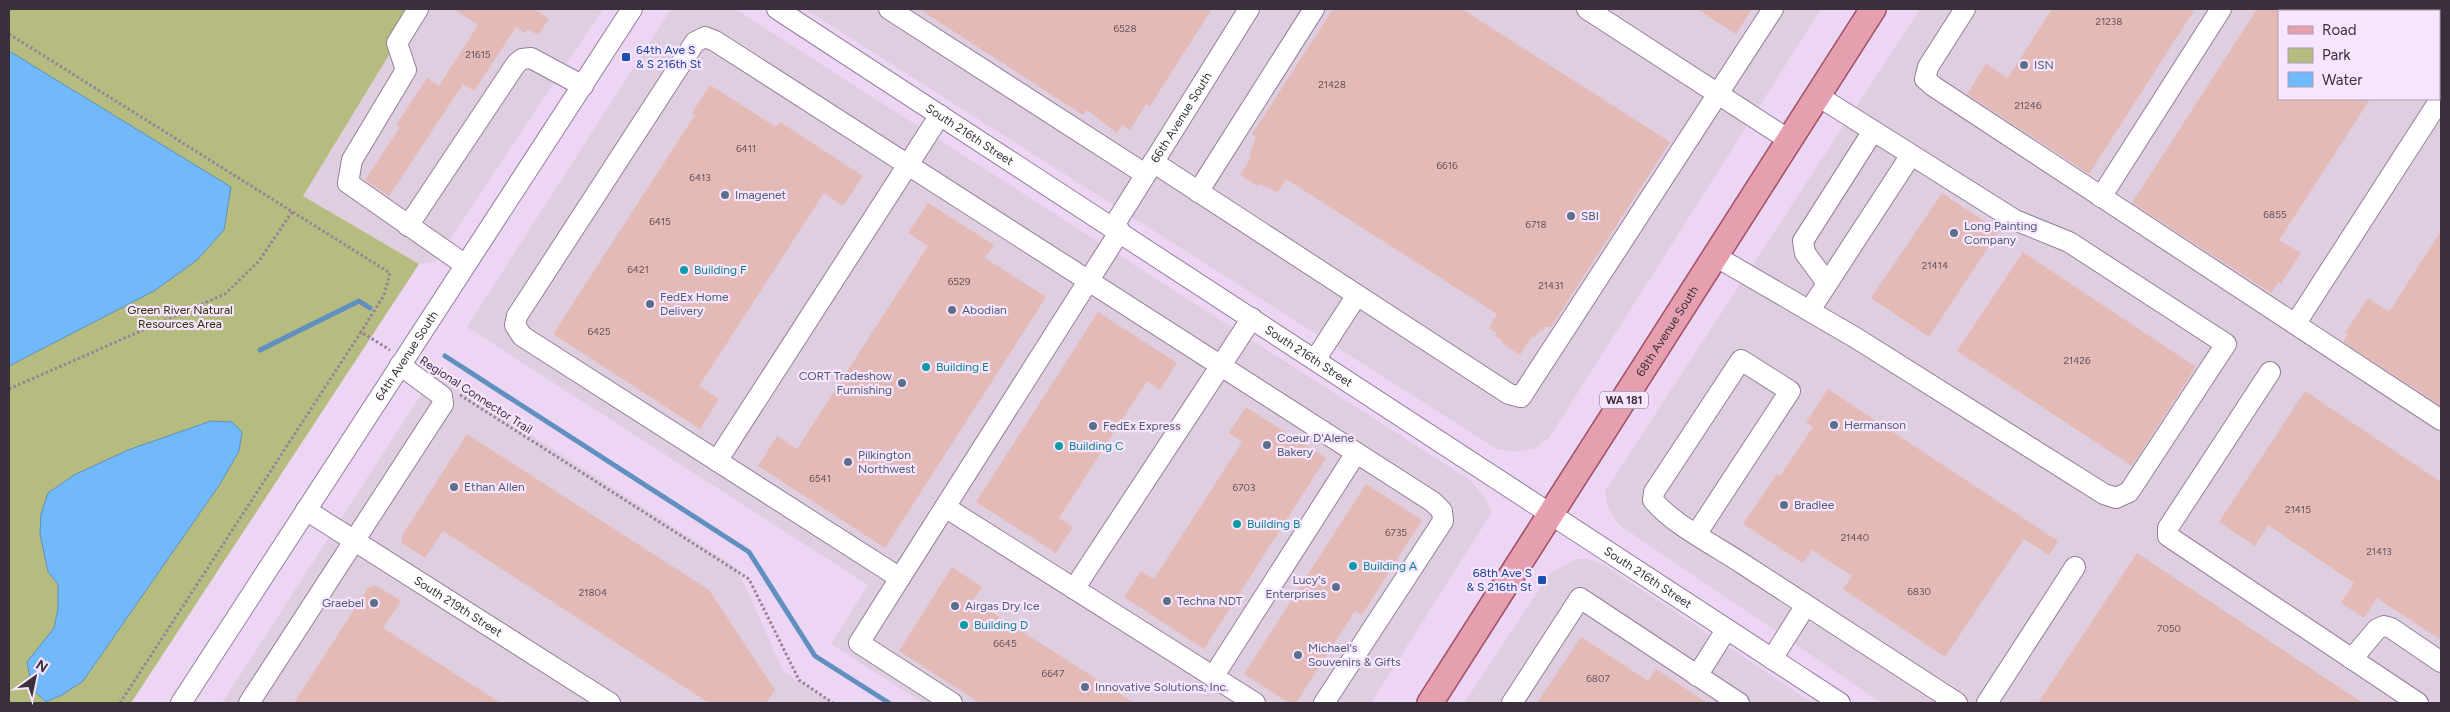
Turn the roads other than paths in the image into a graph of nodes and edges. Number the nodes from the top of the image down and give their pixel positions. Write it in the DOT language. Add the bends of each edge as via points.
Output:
graph roads {
  1 [pos="418,9"];
  2 [pos="632,9"];
  3 [pos="777,9"];
  4 [pos="889,9"];
  5 [pos="1249,9"];
  6 [pos="1314,9"];
  7 [pos="1587,9"];
  8 [pos="1773,9"];
  9 [pos="1873,9"];
  10 [pos="1965,9"];
  11 [pos="2221,9"];
  12 [pos="583,86"];
  13 [pos="1718,94"];
  14 [pos="1818,96"];
  15 [pos="2440,100"];
  16 [pos="940,115"];
  17 [pos="1873,131"];
  18 [pos="1789,140"];
  19 [pos="1911,154"];
  20 [pos="908,165"];
  21 [pos="1149,168"];
  22 [pos="1198,192"];
  23 [pos="2101,197"];
  24 [pos="408,226"];
  25 [pos="1116,229"];
  26 [pos="1715,256"];
  27 [pos="464,264"];
  28 [pos="1089,280"];
  29 [pos="1827,284"];
  30 [pos="1357,295"];
  31 [pos="1810,310"];
  32 [pos="1252,318"];
  33 [pos="2296,324"];
  34 [pos="1315,360"];
  35 [pos="402,362"];
  36 [pos="1221,366"];
  37 [pos="2270,372"];
  38 [pos="2441,420"];
  39 [pos="1356,453"];
  40 [pos="717,461"];
  41 [pos="945,507"];
  42 [pos="306,510"];
  43 [pos="1550,515"];
  44 [pos="1697,534"];
  45 [pos="354,541"];
  46 [pos="2075,567"];
  47 [pos="900,578"];
  48 [pos="1074,589"];
  49 [pos="1806,605"];
  50 [pos="1726,630"];
  51 [pos="1772,659"];
  52 [pos="2352,659"];
  53 [pos="2441,662"];
  54 [pos="1697,676"];
  55 [pos="1213,677"];
  56 [pos="181,703"];
  57 [pos="249,703"];
  58 [pos="610,703"];
  59 [pos="952,703"];
  60 [pos="1255,703"];
  61 [pos="1324,703"];
  62 [pos="1430,703"];
  63 [pos="1512,703"];
  64 [pos="1739,703"];
  65 [pos="1840,703"];
  66 [pos="1957,703"];
  67 [pos="1986,703"];
  68 [pos="2418,703"];
  1 -- 24 [label="street" via="397,43 406,70 352,160 348,183"];
  2 -- 12 [label="street, 64th Avenue South"];
  3 -- 16 [label="street, South 216th Street"];
  4 -- 21 [label="street"];
  5 -- 21 [label="street, 66th Avenue South"];
  6 -- 22 [label="street"];
  7 -- 13 [label="street"];
  8 -- 13 [label="street"];
  9 -- 14 [label="main road, 68th Avenue South / WA 181"];
  10 -- 23 [label="street" via="1928,67 1925,79"];
  11 -- 23 [label="street"];
  12 -- 24 [label="street" via="531,58 522,59"];
  12 -- 27 [label="street, 64th Avenue South"];
  13 -- 18 [label="street"];
  13 -- 30 [label="street" via="1521,397 1509,394"];
  14 -- 17 [label="street"];
  14 -- 18 [label="main road, 68th Avenue South / WA 181"];
  15 -- 33 [label="street"];
  16 -- 20 [label="street"];
  16 -- 25 [label="street, South 216th Street"];
  17 -- 19 [label="street"];
  17 -- 29 [label="street" via="1803,242 1805,254"];
  18 -- 26 [label="main road, 68th Avenue South / WA 181"];
  19 -- 29 [label="street"];
  19 -- 31 [label="street" via="2015,220 2069,242 2226,344 2129,492 2116,498 2104,494"];
  20 -- 28 [label="street"];
  20 -- 40 [label="street"];
  20 -- 40 [label="street" via="705,37 695,42 522,308 515,325 522,336"];
  21 -- 22 [label="street"];
  21 -- 25 [label="street, 66th Avenue South"];
  22 -- 30 [label="street"];
  23 -- 33 [label="street"];
  24 -- 27 [label="street"];
  25 -- 28 [label="street, 66th Avenue South"];
  25 -- 32 [label="street, South 216th Street"];
  26 -- 31 [label="street"];
  26 -- 43 [label="main road, 68th Avenue South / WA 181"];
  27 -- 35 [label="street, 64th Avenue South"];
  28 -- 36 [label="street"];
  28 -- 41 [label="street, 66th Avenue South"];
  29 -- 31 [label="street"];
  30 -- 34 [label="street"];
  32 -- 34 [label="street, South 216th Street"];
  32 -- 36 [label="street"];
  33 -- 38 [label="street"];
  34 -- 43 [label="street, South 216th Street"];
  35 -- 42 [label="street, 64th Avenue South"];
  35 -- 45 [label="street" via="442,396 443,404"];
  36 -- 39 [label="street"];
  36 -- 48 [label="street"];
  37 -- 52 [label="street" via="2168,528 2168,536"];
  39 -- 55 [label="street"];
  39 -- 61 [label="street" via="1433,502 1442,511 1443,521"];
  40 -- 47 [label="street"];
  41 -- 47 [label="street, 66th Avenue South"];
  41 -- 48 [label="street"];
  42 -- 45 [label="street, South 219th Street"];
  42 -- 56 [label="street, 64th Avenue South"];
  43 -- 50 [label="street, South 216th Street"];
  43 -- 62 [label="main road, 68th Avenue South / WA 181"];
  44 -- 44 [label="street" via="1790,391 1742,360 1654,492 1653,500 1660,510"];
  44 -- 49 [label="street"];
  45 -- 57 [label="street"];
  45 -- 58 [label="street, South 219th Street"];
  46 -- 67 [label="street"];
  47 -- 59 [label="street, 66th Avenue South" via="859,643"];
  48 -- 55 [label="street"];
  49 -- 51 [label="street"];
  49 -- 66 [label="street"];
  50 -- 51 [label="street, South 216th Street"];
  50 -- 54 [label="street"];
  51 -- 65 [label="street, South 216th Street"];
  52 -- 53 [label="street" via="2384,626"];
  52 -- 68 [label="street"];
  54 -- 63 [label="street" via="1580,598"];
  54 -- 64 [label="street"];
  55 -- 60 [label="street"];
}
